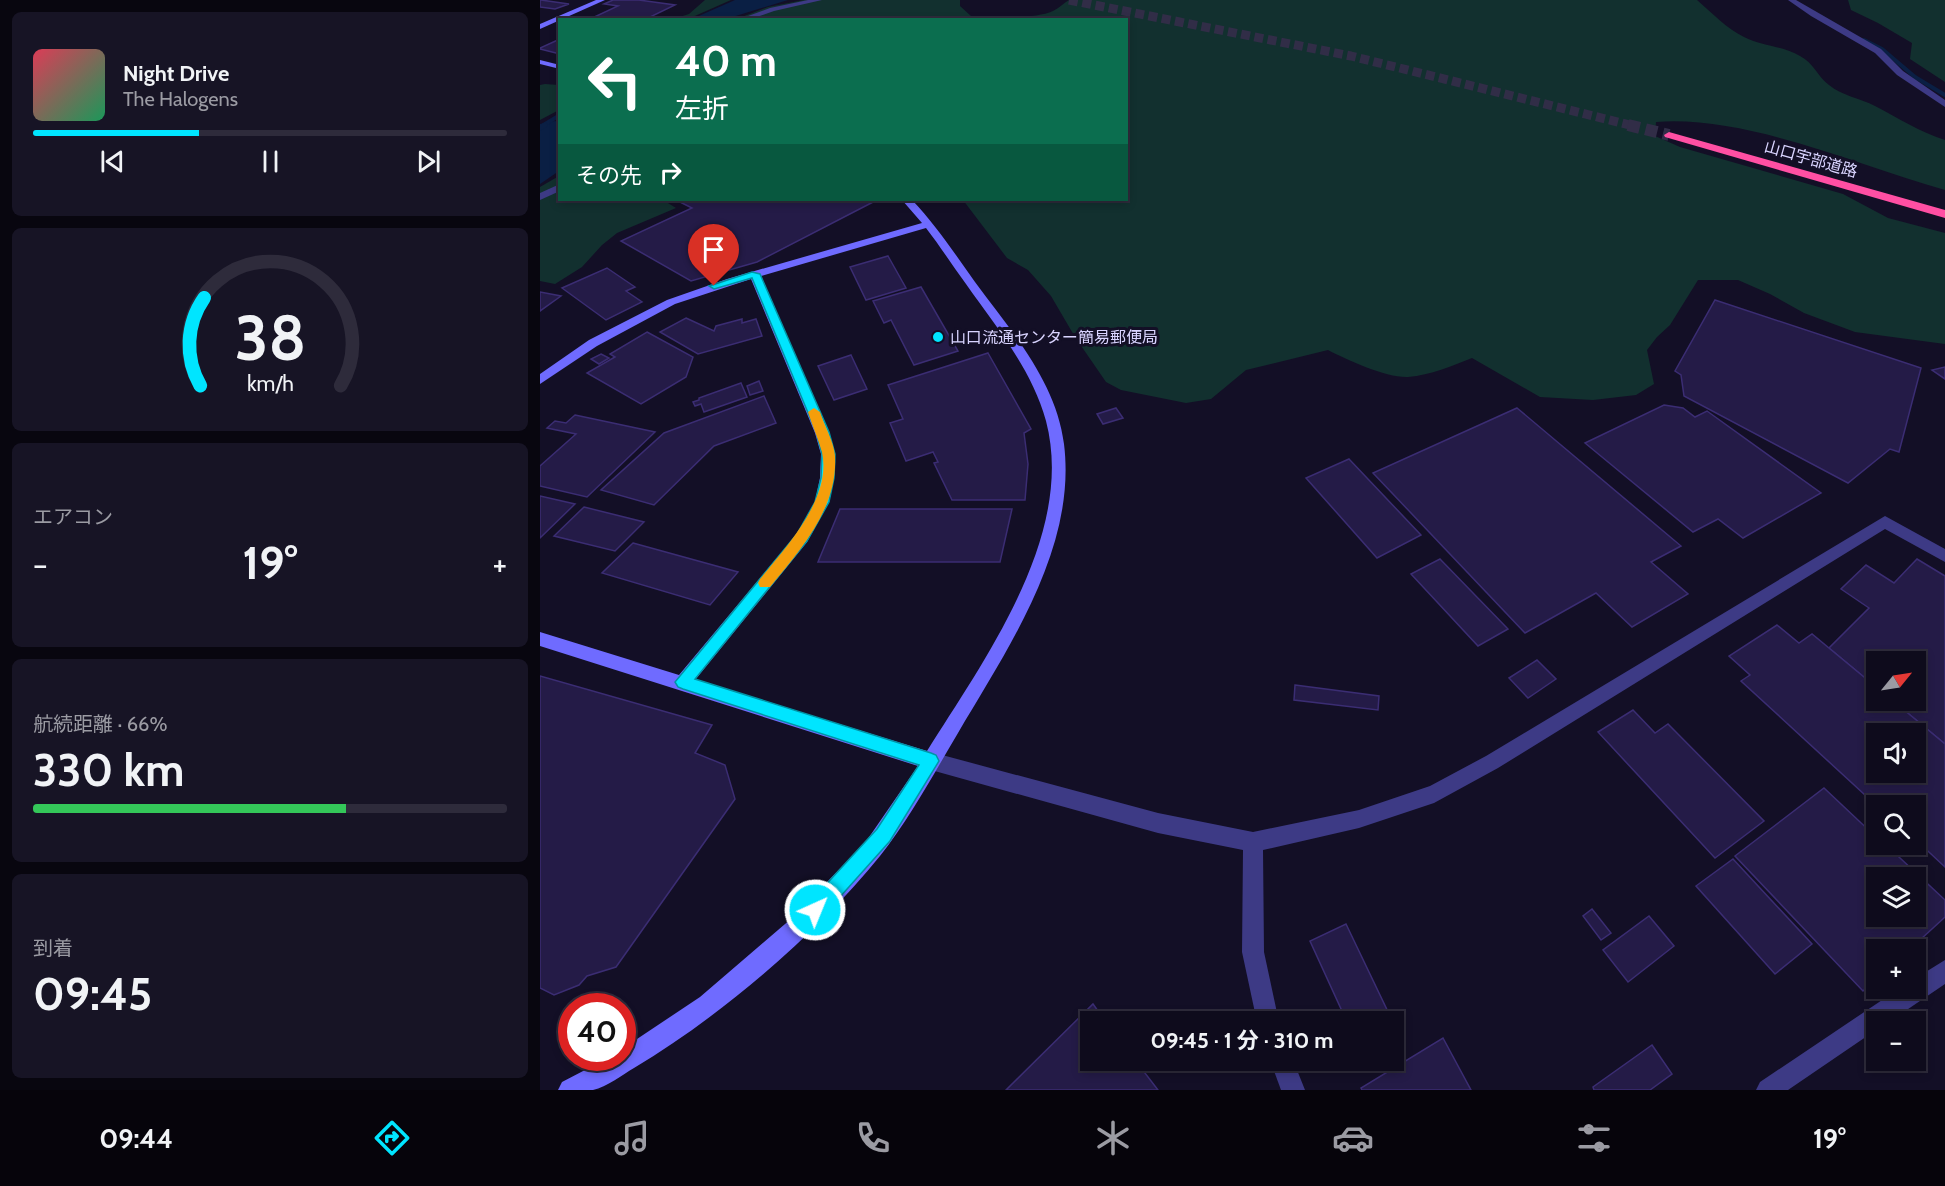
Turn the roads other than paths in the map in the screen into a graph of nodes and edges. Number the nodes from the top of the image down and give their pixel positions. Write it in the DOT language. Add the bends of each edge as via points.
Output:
graph roads {
  1 [pos="602,0"];
  2 [pos="819,0"];
  3 [pos="1791,0"];
  4 [pos="561,18"];
  5 [pos="746,18"];
  6 [pos="558,19"];
  7 [pos="540,27"];
  8 [pos="540,62"];
  9 [pos="558,66"];
  10 [pos="1945,104"];
  11 [pos="1670,134"];
  12 [pos="558,188"];
  13 [pos="540,197"];
  14 [pos="908,201"];
  15 [pos="1945,212"];
  16 [pos="929,224"];
  17 [pos="755,274"];
  18 [pos="540,380"];
  19 [pos="1945,556"];
  20 [pos="540,639"];
  21 [pos="683,682"];
  22 [pos="931,761"];
  23 [pos="1253,842"];
  24 [pos="1945,971"];
  25 [pos="1266,1011"];
  26 [pos="1285,1071"];
  27 [pos="570,1090"];
  28 [pos="1293,1090"];
  29 [pos="1768,1090"];
  1 -- 4 [label="street"];
  2 -- 5 [label="street"];
  3 -- 10 [label="street" via="1878,51 1900,73"];
  6 -- 7 [label="street"];
  8 -- 9 [label="street"];
  11 -- 15 [label="highway, 山口宇部道路"];
  12 -- 13 [label="street"];
  14 -- 16 [label="street"];
  16 -- 17 [label="street"];
  16 -- 22 [label="street" via="1025,360 1043,392 1052,415 1059,469 1056,505 1045,545 1021,604 995,656"];
  17 -- 18 [label="street" via="655,310 593,343"];
  17 -- 21 [label="street" via="822,432 828,454 827,478 822,502 802,538"];
  19 -- 23 [label="street" via="1885,522 1434,794 1359,819"];
  20 -- 21 [label="street"];
  21 -- 22 [label="street"];
  22 -- 23 [label="street" via="1158,824"];
  22 -- 27 [label="street" via="884,835 801,926 699,1011 648,1046"];
  23 -- 25 [label="street" via="1253,952"];
  24 -- 29 [label="street"];
  26 -- 28 [label="street"];
}
